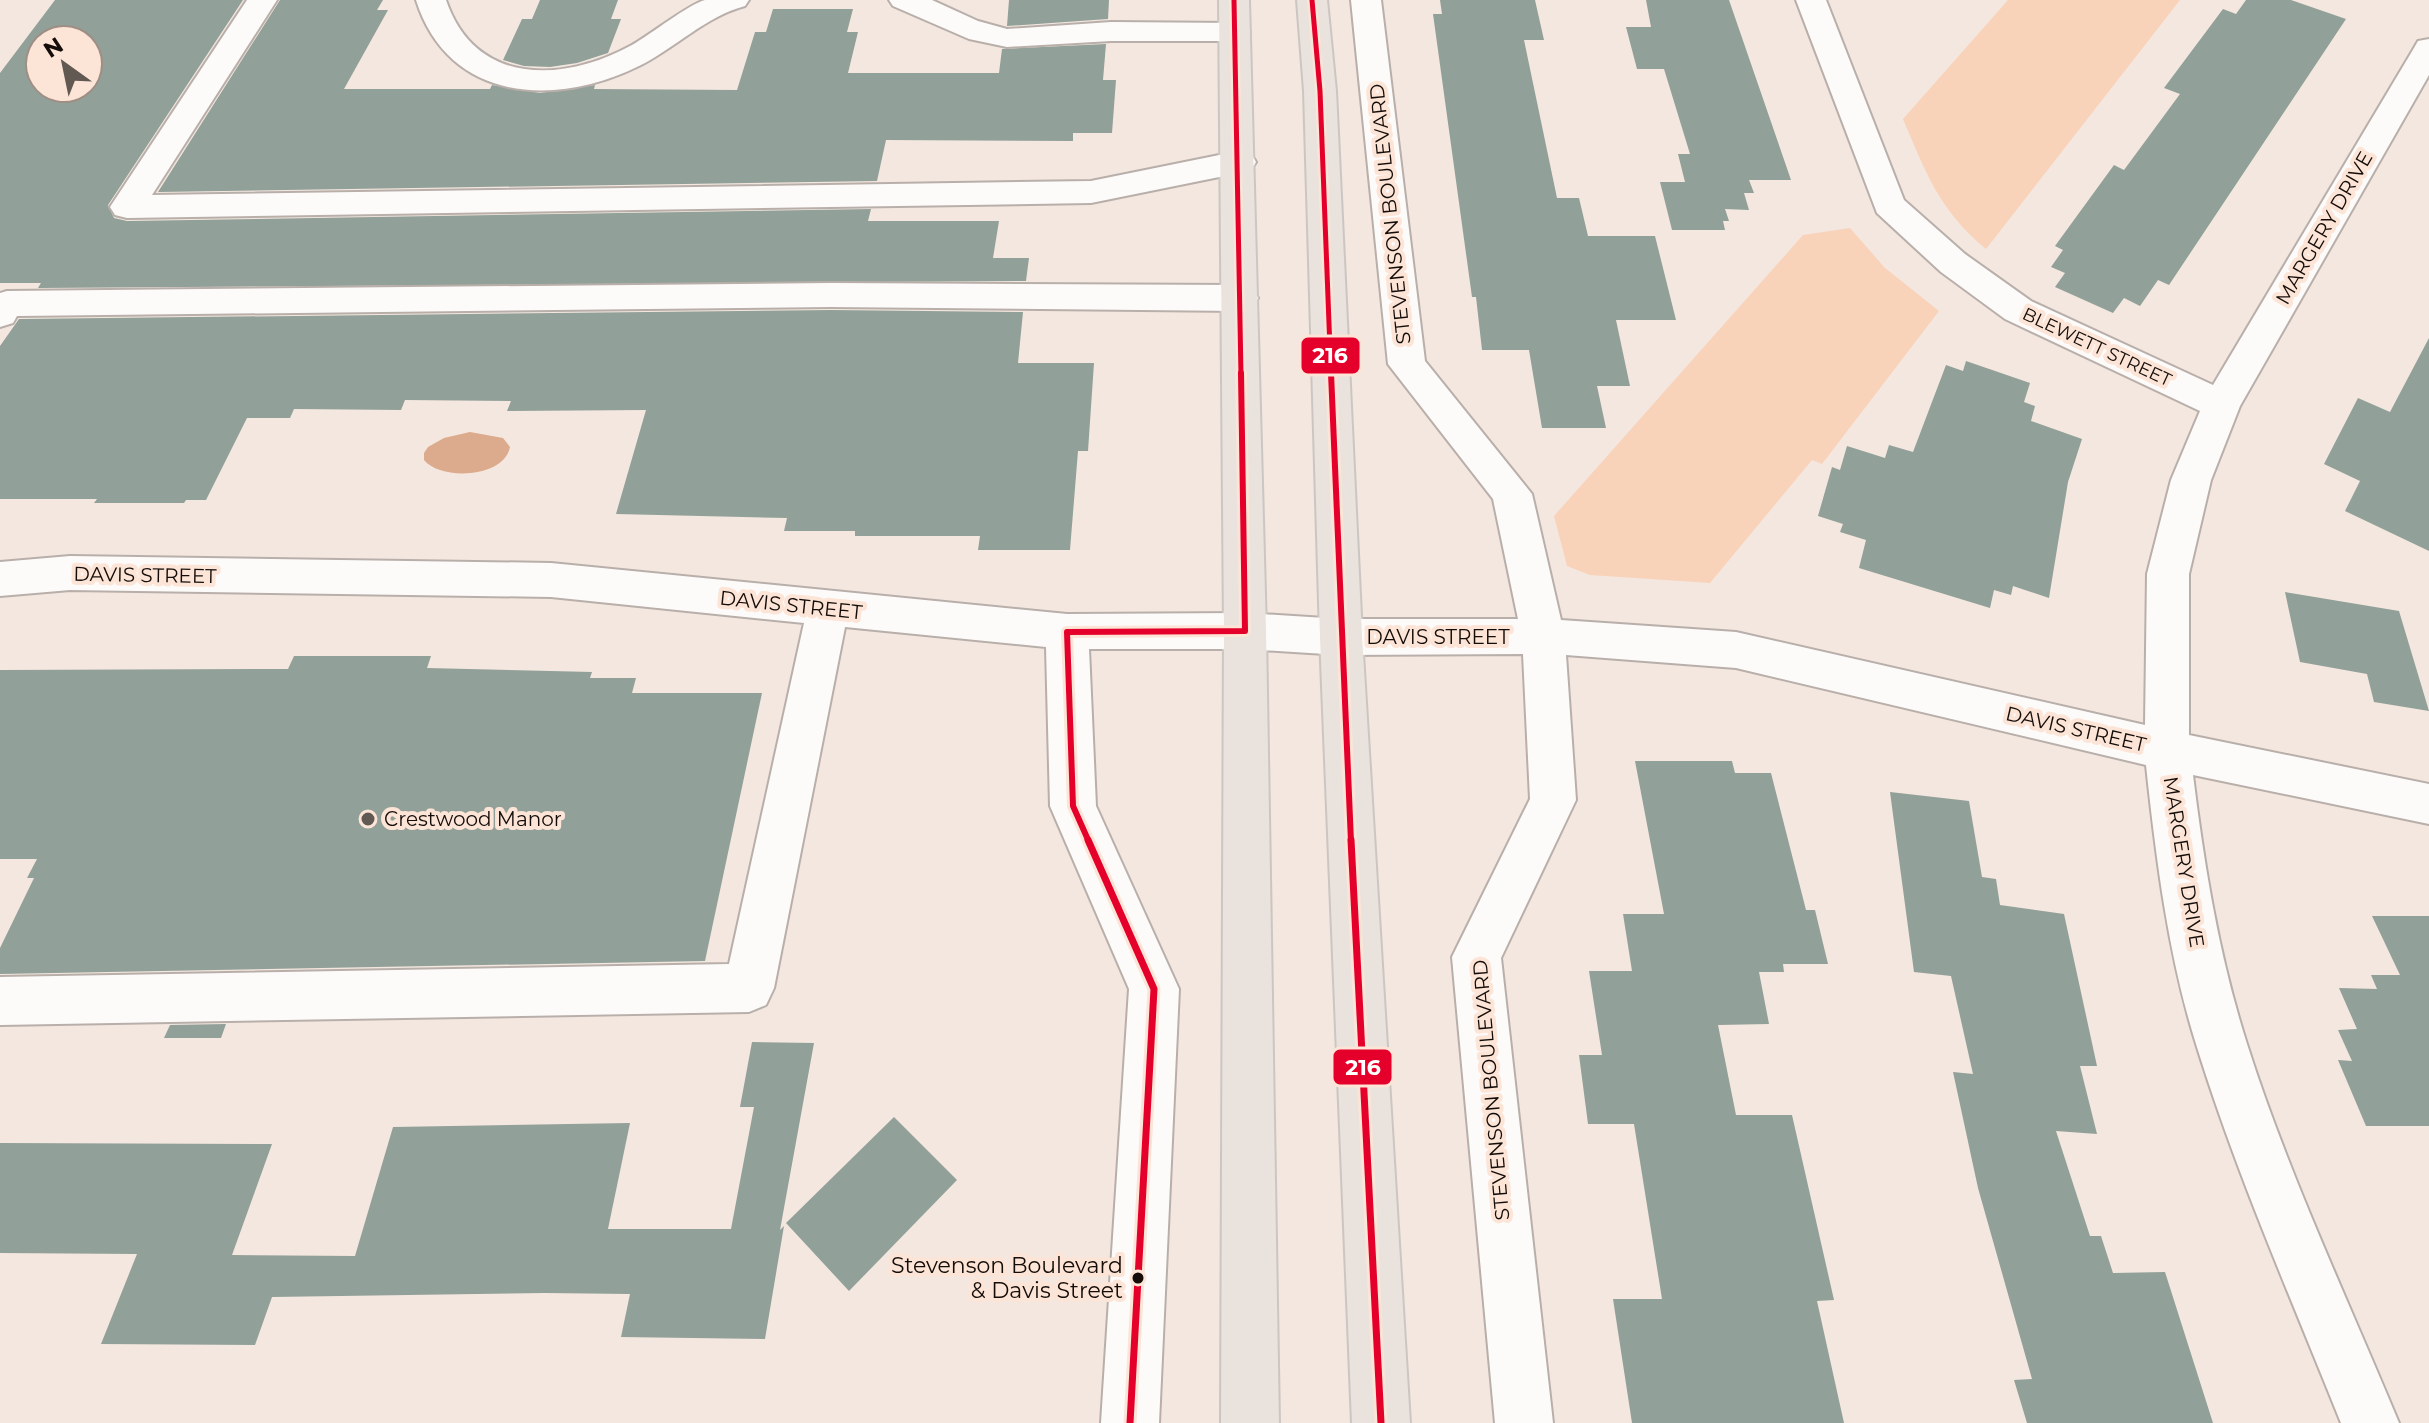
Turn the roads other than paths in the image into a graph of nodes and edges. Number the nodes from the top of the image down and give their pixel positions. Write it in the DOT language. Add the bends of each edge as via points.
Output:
graph roads {
  1 [pos="262,0"];
  2 [pos="431,0"];
  3 [pos="904,0"];
  4 [pos="1234,0"];
  5 [pos="1312,0"];
  6 [pos="1366,0"];
  7 [pos="1811,0"];
  8 [pos="725,1"];
  9 [pos="1235,32"];
  10 [pos="2429,48"];
  11 [pos="1239,162"];
  12 [pos="1240,298"];
  13 [pos="0,314"];
  14 [pos="2221,405"];
  15 [pos="0,579"];
  16 [pos="828,608"];
  17 [pos="1245,631"];
  18 [pos="1067,632"];
  19 [pos="1543,636"];
  20 [pos="1341,637"];
  21 [pos="2167,750"];
  22 [pos="2429,804"];
  23 [pos="0,1001"];
  24 [pos="1130,1423"];
  25 [pos="1250,1423"];
  26 [pos="1381,1423"];
  27 [pos="1524,1423"];
  28 [pos="2370,1423"];
  1 -- 11 [label="street" via="127,207 1091,192"];
  2 -- 8 [label="street" via="451,40 483,69 519,78 575,77 611,67"];
  3 -- 9 [label="street" via="975,32 1006,38"];
  4 -- 9 [label="main road"];
  5 -- 20 [label="main road"];
  6 -- 19 [label="street, STEVENSON BOULEVARD" via="1407,364 1512,494"];
  7 -- 14 [label="street, BLEWETT STREET" via="1889,205 1953,263 2018,310"];
  9 -- 11 [label="main road"];
  10 -- 14 [label="street, MARGERY DRIVE"];
  11 -- 12 [label="main road"];
  12 -- 13 [label="street" via="831,295 7,304"];
  12 -- 17 [label="main road"];
  14 -- 21 [label="street, MARGERY DRIVE" via="2191,480 2168,574"];
  15 -- 16 [label="street, DAVIS STREET" via="70,573 551,580"];
  16 -- 18 [label="street, DAVIS STREET"];
  16 -- 23 [label="street" via="749,988"];
  17 -- 18 [label="street, DAVIS STREET"];
  17 -- 20 [label="street, DAVIS STREET"];
  17 -- 25 [label="main road"];
  18 -- 24 [label="street" via="1073,806 1154,989"];
  19 -- 20 [label="street, DAVIS STREET"];
  19 -- 21 [label="street, DAVIS STREET" via="1736,650"];
  19 -- 27 [label="street, STEVENSON BOULEVARD" via="1553,800 1476,957"];
  20 -- 26 [label="main road"];
  21 -- 22 [label="street, DAVIS STREET"];
  21 -- 28 [label="street, MARGERY DRIVE" via="2180,857 2221,1043"];
}
